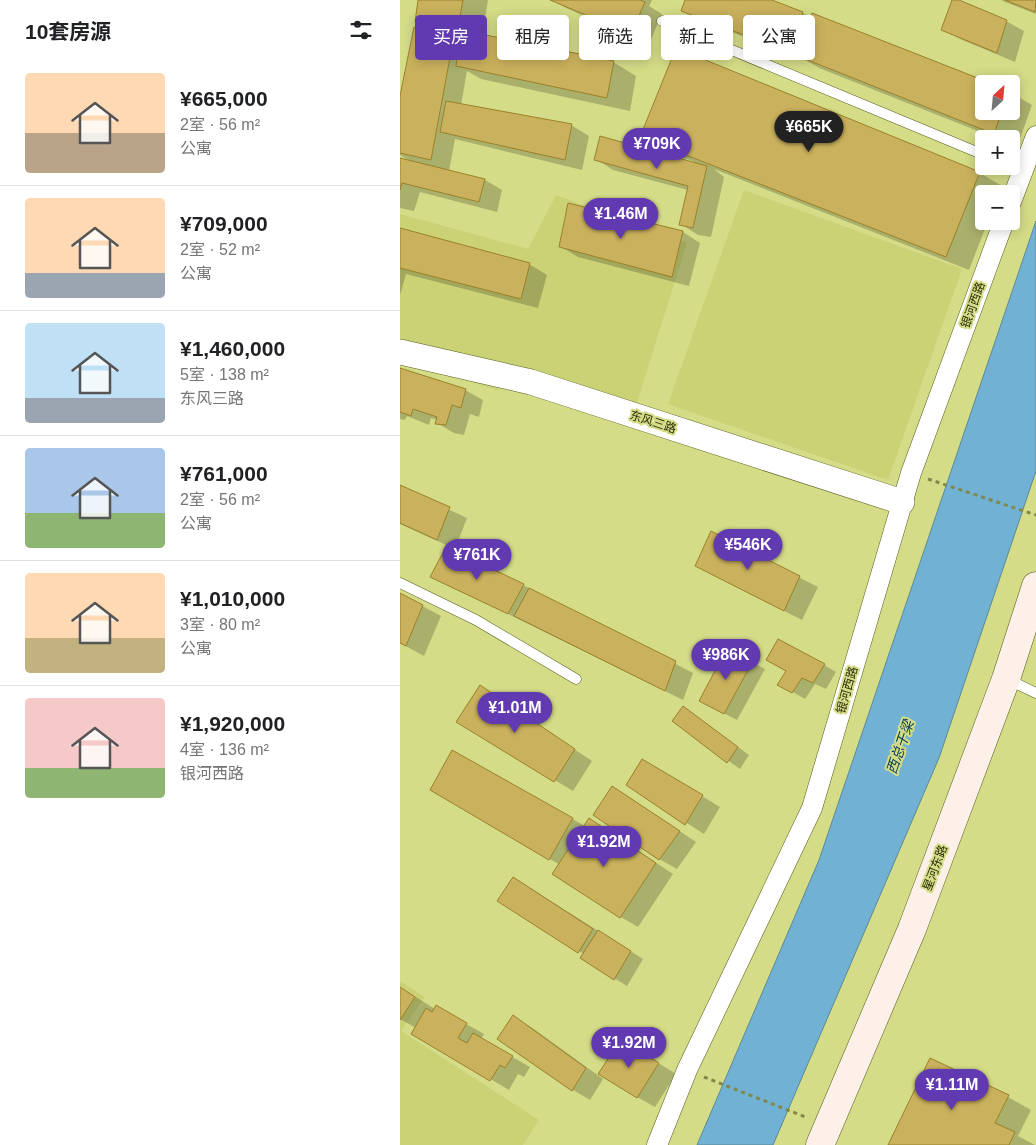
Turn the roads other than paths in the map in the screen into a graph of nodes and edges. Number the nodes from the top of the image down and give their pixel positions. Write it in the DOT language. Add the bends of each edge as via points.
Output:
graph roads {
  1 [pos="733,51"];
  2 [pos="1036,136"];
  3 [pos="975,151"];
  4 [pos="1020,162"];
  5 [pos="1001,230"];
  6 [pos="400,352"];
  7 [pos="902,502"];
  8 [pos="400,583"];
  9 [pos="1036,586"];
  10 [pos="576,679"];
  11 [pos="1006,679"];
  12 [pos="1036,693"];
  13 [pos="824,1135"];
  14 [pos="657,1145"];
  1 -- 3 [label="lane"];
  2 -- 4 [label="street"];
  5 -- 7 [label="street, 银河西路"];
  6 -- 7 [label="street, 东风三路" via="531,382"];
  7 -- 14 [label="street, 银河西路" via="812,808 688,1070"];
  8 -- 10 [label="lane" via="476,620"];
  9 -- 11 [label="main road, 星河东路"];
  11 -- 12 [label="lane"];
  11 -- 13 [label="main road, 星河东路" via="912,929"];
}
